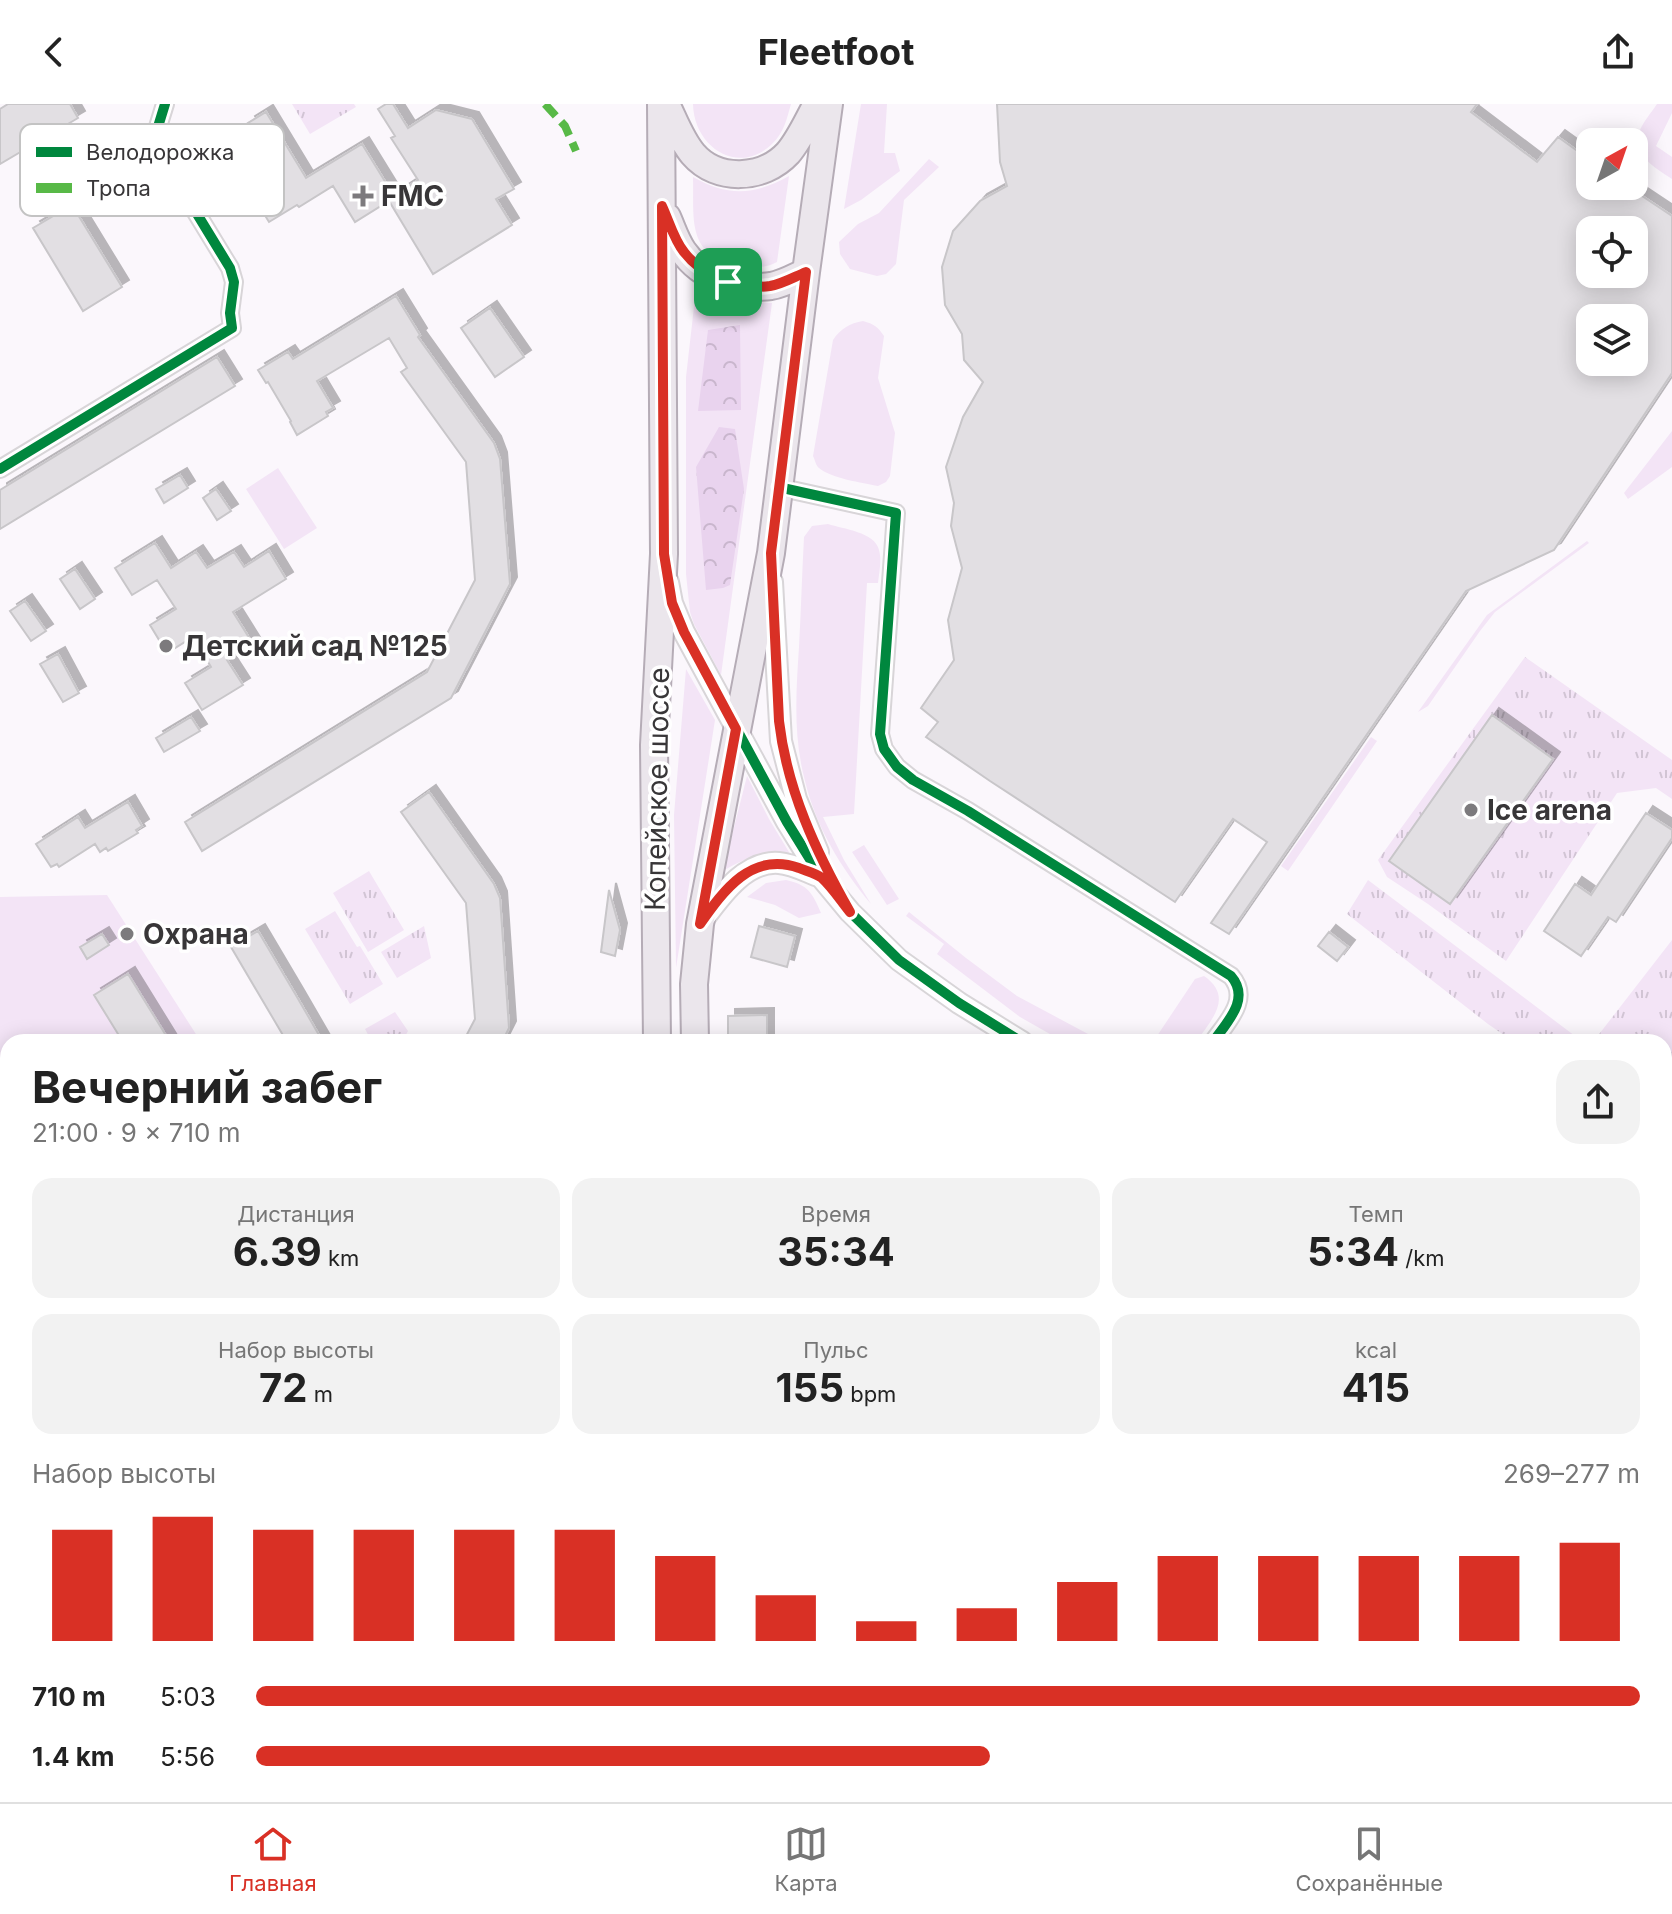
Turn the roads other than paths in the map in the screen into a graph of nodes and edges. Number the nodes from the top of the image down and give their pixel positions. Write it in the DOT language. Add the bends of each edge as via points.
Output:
graph roads {
  1 [pos="165,104"];
  2 [pos="663,104"];
  3 [pos="817,104"];
  4 [pos="829,104"];
  5 [pos="159,124"];
  6 [pos="662,206"];
  7 [pos="198,216"];
  8 [pos="806,272"];
  9 [pos="0,469"];
  10 [pos="778,487"];
  11 [pos="771,553"];
  12 [pos="664,554"];
  13 [pos="736,729"];
  14 [pos="821,877"];
  15 [pos="850,912"];
  16 [pos="700,924"];
  17 [pos="657,1034"];
  18 [pos="695,1034"];
  19 [pos="1009,1034"];
  20 [pos="1219,1034"];
  1 -- 5 [label="street"];
  2 -- 3 [label="main road" via="701,162 741,175 767,168 787,154"];
  2 -- 6 [label="main road, Копейское шоссе"];
  4 -- 8 [label="main road, Копейское шоссе"];
  6 -- 8 [label="main road" via="682,250 713,277 772,286"];
  6 -- 12 [label="main road, Копейское шоссе"];
  7 -- 9 [label="street" via="230,268 232,328"];
  8 -- 10 [label="main road, Копейское шоссе"];
  10 -- 11 [label="main road, Копейское шоссе"];
  10 -- 20 [label="street" via="896,513 880,734 897,767 1231,976 1239,984 1240,996"];
  11 -- 13 [label="main road, Копейское шоссе"];
  11 -- 15 [label="street" via="781,741 813,842"];
  12 -- 13 [label="street" via="678,618"];
  12 -- 17 [label="main road, Копейское шоссе" via="654,745"];
  13 -- 14 [label="street"];
  13 -- 16 [label="main road, Копейское шоссе"];
  14 -- 15 [label="street"];
  14 -- 16 [label="street" via="791,865 759,866 720,896"];
  15 -- 19 [label="street" via="909,968"];
  16 -- 18 [label="main road, Копейское шоссе"];
}
